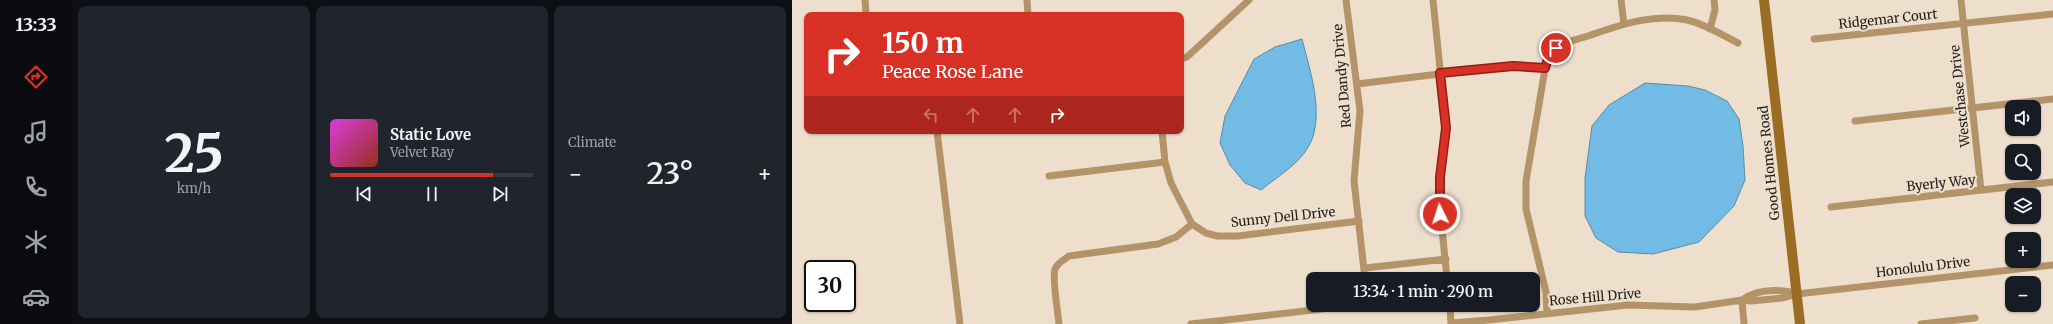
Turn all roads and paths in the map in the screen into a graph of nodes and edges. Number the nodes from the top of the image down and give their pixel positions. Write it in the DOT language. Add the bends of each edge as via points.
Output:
graph roads {
  1 [pos="865,0"];
  2 [pos="1027,0"];
  3 [pos="1249,0"];
  4 [pos="1346,0"];
  5 [pos="1433,0"];
  6 [pos="1621,0"];
  7 [pos="1714,0"];
  8 [pos="1764,0"];
  9 [pos="1962,0"];
  10 [pos="866,12"];
  11 [pos="1028,12"];
  12 [pos="2053,14"];
  13 [pos="1964,23"];
  14 [pos="1624,24"];
  15 [pos="1710,29"];
  16 [pos="1814,39"];
  17 [pos="1738,44"];
  18 [pos="1184,58"];
  19 [pos="1545,68"];
  20 [pos="1440,73"];
  21 [pos="1357,84"];
  22 [pos="2053,99"];
  23 [pos="1973,108"];
  24 [pos="1855,121"];
  25 [pos="937,134"];
  26 [pos="1162,134"];
  27 [pos="1166,162"];
  28 [pos="1049,176"];
  29 [pos="2053,182"];
  30 [pos="1982,190"];
  31 [pos="1831,207"];
  32 [pos="1359,221"];
  33 [pos="1192,224"];
  34 [pos="1446,259"];
  35 [pos="2053,265"];
  36 [pos="1365,268"];
  37 [pos="1365,272"];
  38 [pos="1447,272"];
  39 [pos="1797,294"];
  40 [pos="1742,300"];
  41 [pos="1306,311"];
  42 [pos="1450,312"];
  43 [pos="1547,314"];
  44 [pos="1975,318"];
  45 [pos="1451,323"];
  46 [pos="960,324"];
  47 [pos="1059,324"];
  48 [pos="1191,324"];
  49 [pos="1744,324"];
  50 [pos="1800,324"];
  51 [pos="1921,324"];
  1 -- 10 [label="street"];
  2 -- 11 [label="street"];
  3 -- 18 [label="street"];
  4 -- 21 [label="street, Red Dandy Drive"];
  5 -- 20 [label="street"];
  6 -- 14 [label="street"];
  7 -- 15 [label="street" via="1716,10"];
  8 -- 39 [label="street, Good Homes Road"];
  9 -- 13 [label="street, Westchase Drive"];
  12 -- 13 [label="street, Ridgemar Court"];
  13 -- 16 [label="street, Ridgemar Court"];
  13 -- 23 [label="street, Westchase Drive"];
  14 -- 15 [label="street" via="1668,18 1688,20"];
  14 -- 19 [label="street" via="1556,48 1549,56"];
  15 -- 17 [label="street"];
  19 -- 20 [label="street" via="1513,66"];
  19 -- 43 [label="street" via="1526,181 1526,209 1546,292"];
  20 -- 21 [label="street"];
  20 -- 34 [label="street" via="1446,128 1439,199"];
  21 -- 32 [label="street, Red Dandy Drive" via="1360,118 1354,181"];
  22 -- 23 [label="street"];
  23 -- 24 [label="street"];
  23 -- 30 [label="street, Westchase Drive"];
  25 -- 46 [label="street"];
  26 -- 27 [label="street"];
  27 -- 28 [label="street"];
  27 -- 33 [label="street" via="1171,183"];
  29 -- 30 [label="street, Byerly Way"];
  30 -- 31 [label="street, Byerly Way"];
  32 -- 33 [label="street, Sunny Dell Drive" via="1238,236 1217,236 1206,233"];
  32 -- 36 [label="street, Red Dandy Drive"];
  33 -- 47 [label="street" via="1176,237 1158,244 1069,256 1060,262 1055,269 1054,277"];
  34 -- 36 [label="street"];
  34 -- 38 [label="street"];
  35 -- 39 [label="street, Honolulu Drive"];
  36 -- 37 [label="street, Red Dandy Drive"];
  39 -- 40 [label="street, Rose Hill Drive" via="1782,290 1751,293"];
  39 -- 50 [label="street, Good Homes Road"];
  40 -- 43 [label="street, Rose Hill Drive" via="1695,307 1628,305"];
  40 -- 49 [label="street"];
  41 -- 48 [label="street"];
  42 -- 45 [label="street"];
  43 -- 45 [label="street, Rose Hill Drive"];
  44 -- 51 [label="street"];
}
